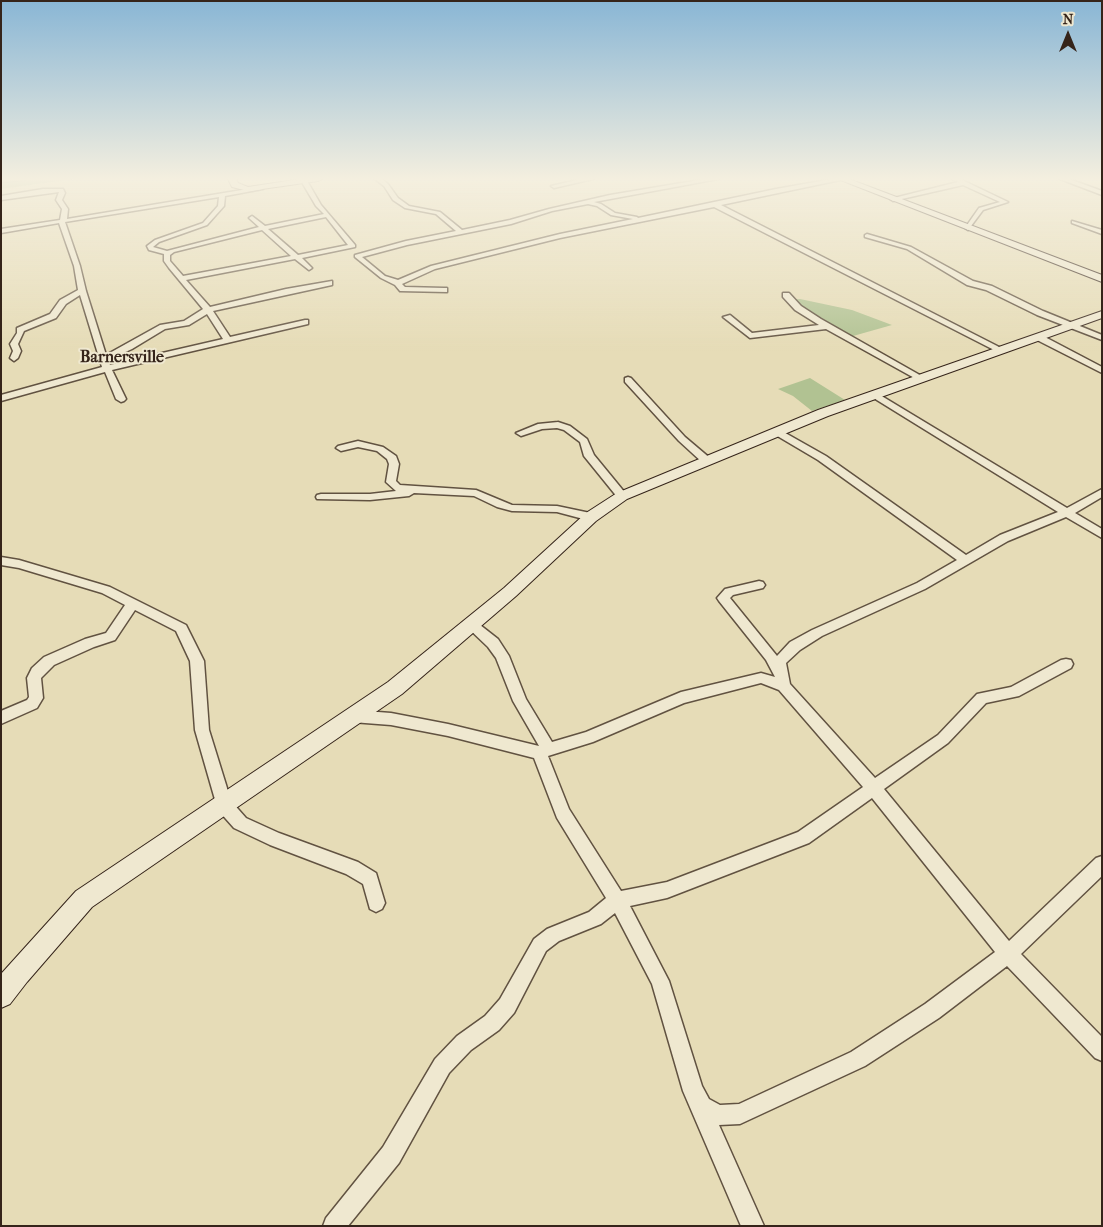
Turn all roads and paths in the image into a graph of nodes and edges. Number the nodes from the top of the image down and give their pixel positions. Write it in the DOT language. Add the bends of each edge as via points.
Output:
graph roads {
  1 [pos="67,236"];
  2 [pos="173,236"];
  3 [pos="232,236"];
  4 [pos="274,236"];
  5 [pos="344,236"];
  6 [pos="438,236"];
  7 [pos="559,236"];
  8 [pos="777,236"];
  9 [pos="867,236"];
  10 [pos="990,236"];
  11 [pos="168,253"];
  12 [pos="298,257"];
  13 [pos="309,268"];
  14 [pos="181,279"];
  15 [pos="1102,279"];
  16 [pos="329,283"];
  17 [pos="398,283"];
  18 [pos="444,290"];
  19 [pos="82,291"];
  20 [pos="786,295"];
  21 [pos="208,310"];
  22 [pos="1102,314"];
  23 [pos="727,318"];
  24 [pos="305,322"];
  25 [pos="827,326"];
  26 [pos="1070,326"];
  27 [pos="1040,338"];
  28 [pos="1102,338"];
  29 [pos="227,339"];
  30 [pos="1000,350"];
  31 [pos="14,358"];
  32 [pos="103,359"];
  33 [pos="106,368"];
  34 [pos="1102,370"];
  35 [pos="921,378"];
  36 [pos="628,380"];
  37 [pos="875,395"];
  38 [pos="1,398"];
  39 [pos="121,398"];
  40 [pos="777,432"];
  41 [pos="521,433"];
  42 [pos="341,448"];
  43 [pos="707,461"];
  44 [pos="421,491"];
  45 [pos="1102,492"];
  46 [pos="622,496"];
  47 [pos="321,497"];
  48 [pos="1068,512"];
  49 [pos="591,517"];
  50 [pos="1102,534"];
  51 [pos="1,561"];
  52 [pos="966,561"];
  53 [pos="759,586"];
  54 [pos="132,605"];
  55 [pos="471,624"];
  56 [pos="1066,664"];
  57 [pos="784,686"];
  58 [pos="352,716"];
  59 [pos="1,718"];
  60 [pos="544,751"];
  61 [pos="873,787"];
  62 [pos="224,805"];
  63 [pos="1102,864"];
  64 [pos="617,900"];
  65 [pos="376,903"];
  66 [pos="1008,954"];
  67 [pos="1,995"];
  68 [pos="1102,1051"];
  69 [pos="693,1091"];
  70 [pos="334,1226"];
  71 [pos="753,1226"];
  1 -- 19 [label="street"];
  2 -- 11 [label="street" via="150,246"];
  3 -- 11 [label="street"];
  4 -- 12 [label="street"];
  5 -- 12 [label="street" via="353,246"];
  6 -- 17 [label="street" via="357,256 383,277"];
  7 -- 17 [label="street" via="433,267"];
  8 -- 30 [label="street"];
  9 -- 26 [label="street" via="909,248 970,283 989,288"];
  10 -- 15 [label="main road"];
  11 -- 14 [label="street" via="167,261"];
  12 -- 13 [label="street"];
  12 -- 14 [label="street"];
  14 -- 21 [label="street"];
  16 -- 21 [label="street"];
  17 -- 18 [label="street" via="409,290"];
  19 -- 31 [label="street" via="64,302 53,316 20,330 14,344 17,352"];
  19 -- 32 [label="street"];
  20 -- 25 [label="street" via="798,308"];
  21 -- 29 [label="street"];
  21 -- 32 [label="street" via="186,323 163,327 129,348"];
  22 -- 26 [label="main road"];
  23 -- 25 [label="street" via="750,336"];
  24 -- 29 [label="street"];
  25 -- 35 [label="street"];
  26 -- 27 [label="main road"];
  26 -- 28 [label="street"];
  27 -- 30 [label="main road"];
  27 -- 34 [label="street"];
  29 -- 33 [label="street"];
  30 -- 35 [label="main road"];
  32 -- 33 [label="street"];
  33 -- 38 [label="street"];
  33 -- 39 [label="street"];
  35 -- 37 [label="main road"];
  36 -- 43 [label="street" via="682,439"];
  37 -- 40 [label="main road"];
  37 -- 48 [label="street"];
  40 -- 43 [label="main road"];
  40 -- 52 [label="street" via="822,458"];
  41 -- 46 [label="street" via="541,426 567,428 584,441 589,456"];
  42 -- 44 [label="street" via="358,444 380,449 392,458 394,464 391,482 397,488"];
  43 -- 46 [label="main road"];
  44 -- 47 [label="street" via="370,497"];
  44 -- 49 [label="street" via="476,492 512,508 557,509"];
  45 -- 48 [label="street"];
  46 -- 49 [label="main road"];
  48 -- 50 [label="street"];
  48 -- 52 [label="street" via="1004,538"];
  49 -- 55 [label="main road"];
  51 -- 54 [label="street" via="106,590"];
  52 -- 57 [label="street" via="922,586 795,646 779,662"];
  53 -- 57 [label="street" via="730,592 722,598 771,657"];
  54 -- 59 [label="street" via="110,637 49,661 36,672 36,698 32,704"];
  54 -- 62 [label="street" via="181,628 189,643 197,661 202,730"];
  55 -- 58 [label="main road" via="395,688"];
  55 -- 60 [label="street" via="493,643 502,656"];
  56 -- 61 [label="street" via="1014,692 982,698 943,739"];
  57 -- 60 [label="street" via="760,678 681,698 588,738"];
  57 -- 61 [label="street"];
  58 -- 60 [label="street" via="391,719"];
  58 -- 62 [label="main road"];
  60 -- 64 [label="street" via="563,813"];
  61 -- 64 [label="street" via="803,838 667,890"];
  61 -- 66 [label="street"];
  62 -- 65 [label="street" via="240,823 352,868 370,879"];
  62 -- 67 [label="main road" via="84,900"];
  63 -- 66 [label="street"];
  64 -- 69 [label="street" via="660,981"];
  64 -- 70 [label="street" via="595,918 553,935 540,945 507,1006 442,1066 391,1155"];
  66 -- 68 [label="street"];
  66 -- 69 [label="street" via="858,1059 740,1114 719,1115 702,1106"];
  69 -- 71 [label="street"];
}
